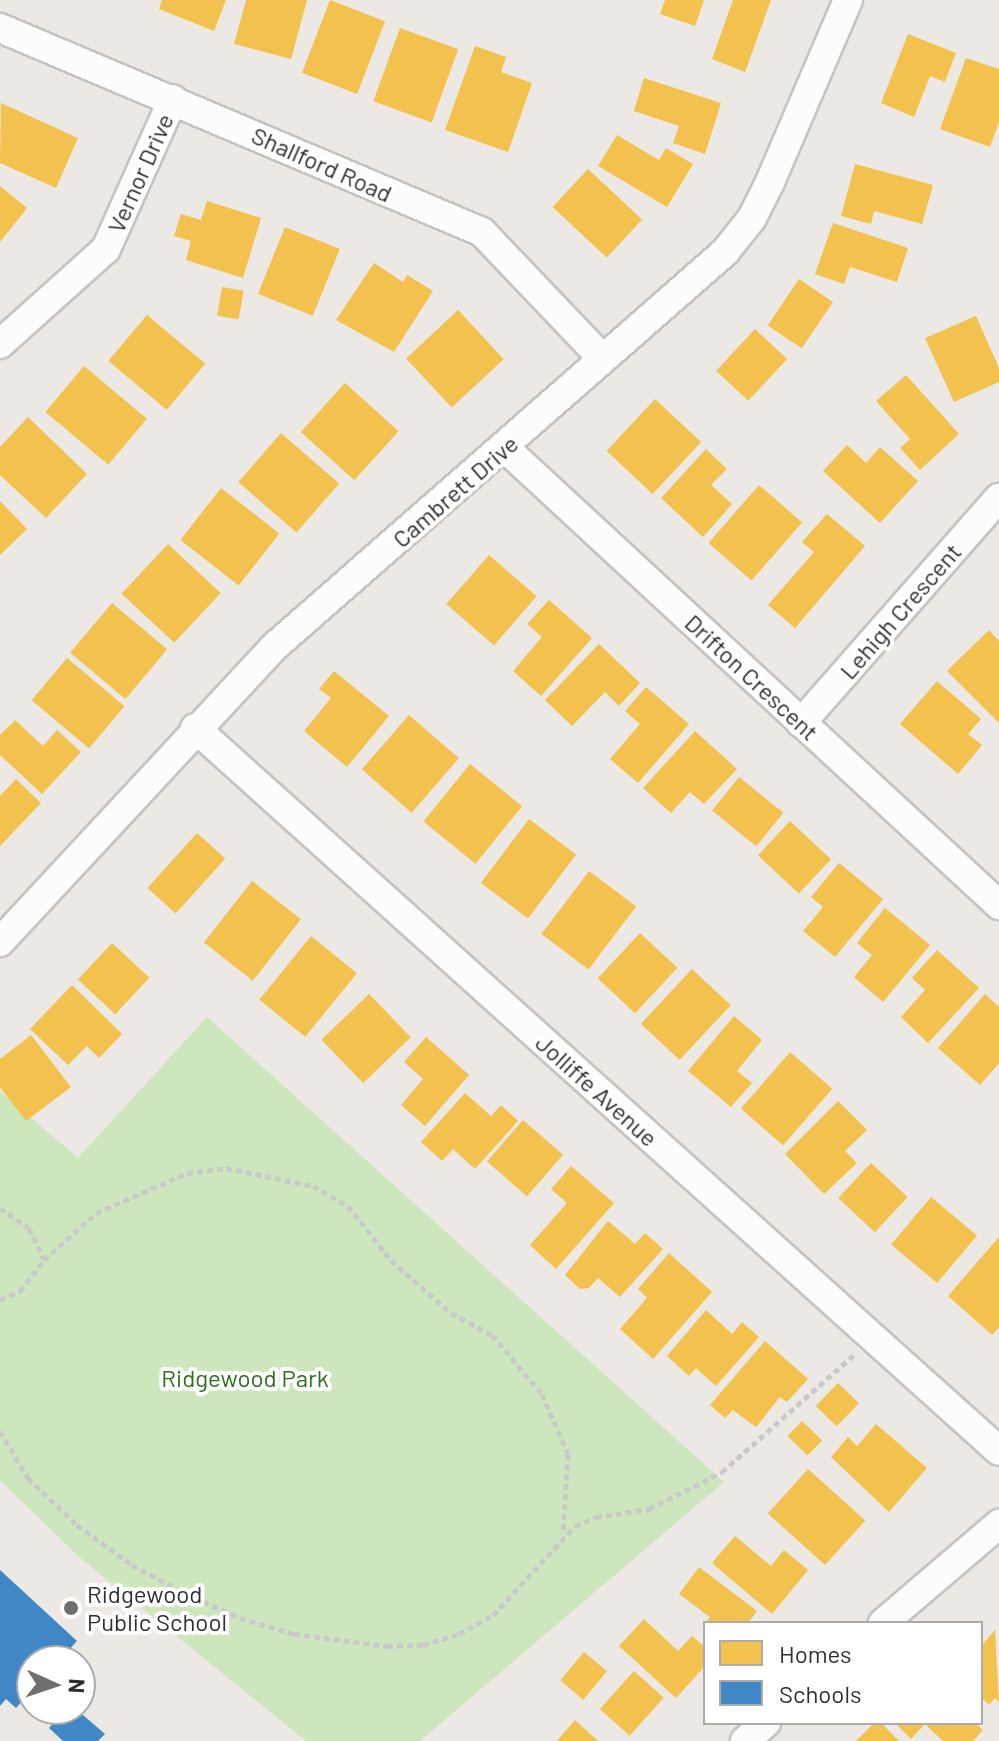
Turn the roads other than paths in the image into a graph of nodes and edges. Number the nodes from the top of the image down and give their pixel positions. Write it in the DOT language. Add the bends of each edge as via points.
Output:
graph roads {
  1 [pos="848,0"];
  2 [pos="0,28"];
  3 [pos="173,99"];
  4 [pos="0,344"];
  5 [pos="603,359"];
  6 [pos="506,449"];
  7 [pos="999,498"];
  8 [pos="801,723"];
  9 [pos="195,728"];
  10 [pos="999,905"];
  11 [pos="0,942"];
  12 [pos="999,1451"];
  13 [pos="999,1524"];
  14 [pos="885,1621"];
  15 [pos="764,1725"];
  16 [pos="745,1741"];
  1 -- 5 [label="street, Cambrett Drive" via="752,218 725,252"];
  2 -- 3 [label="street, Shallford Road"];
  3 -- 4 [label="street, Vernor Drive" via="106,249"];
  3 -- 5 [label="street, Shallford Road" via="482,232"];
  5 -- 6 [label="street, Cambrett Drive"];
  6 -- 8 [label="street, Drifton Crescent"];
  6 -- 9 [label="street, Cambrett Drive" via="274,647"];
  7 -- 8 [label="street, Lehigh Crescent"];
  8 -- 10 [label="street, Drifton Crescent"];
  9 -- 11 [label="street, Cambrett Drive"];
  9 -- 12 [label="street, Jolliffe Avenue"];
  13 -- 14 [label="street"];
  15 -- 16 [label="street"];
}
